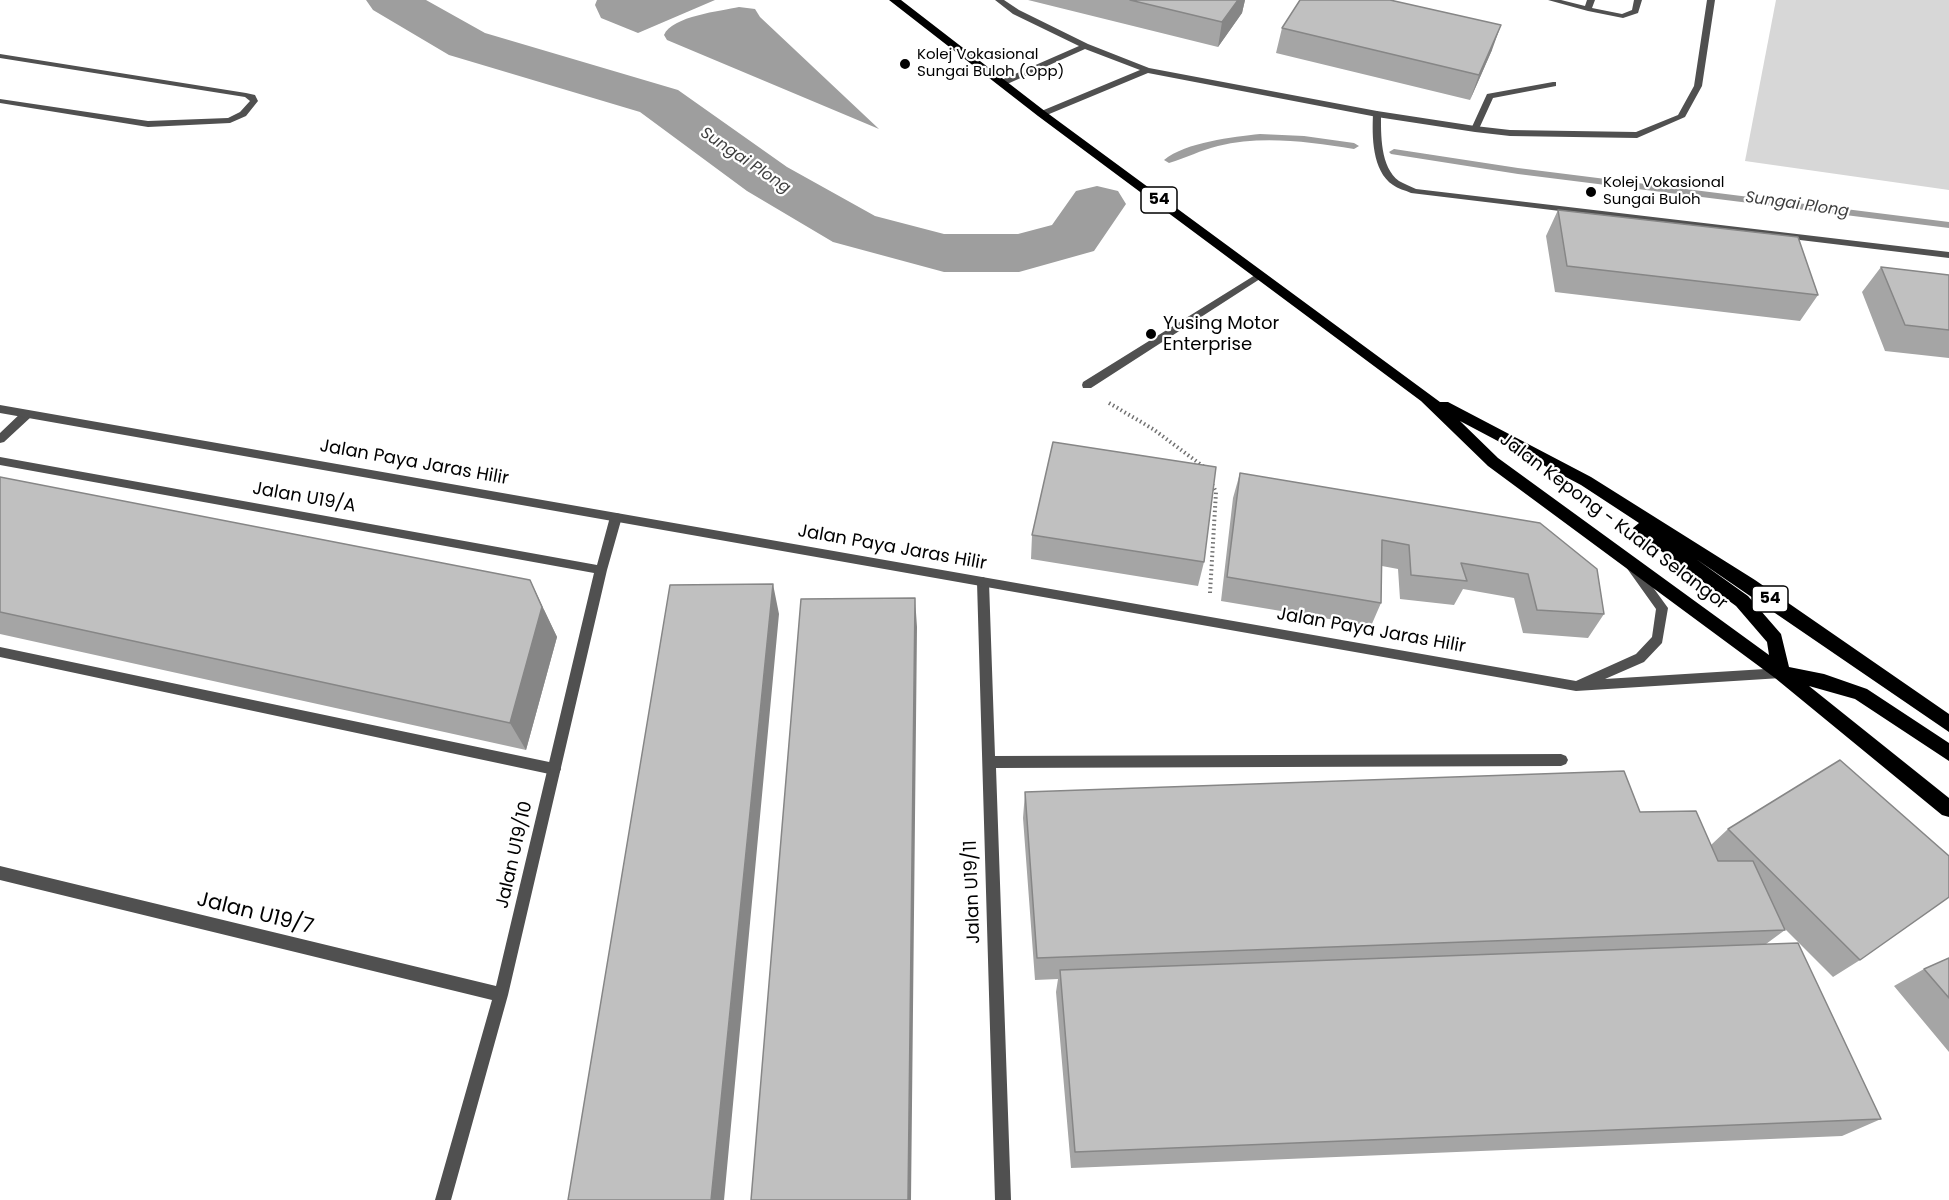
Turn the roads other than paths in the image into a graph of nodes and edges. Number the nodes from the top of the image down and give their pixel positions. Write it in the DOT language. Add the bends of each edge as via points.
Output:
graph roads {
  1 [pos="894,0"];
  2 [pos="999,0"];
  3 [pos="1552,0"];
  4 [pos="1591,0"];
  5 [pos="1638,0"];
  6 [pos="1711,0"];
  7 [pos="1588,9"];
  8 [pos="1085,46"];
  9 [pos="0,56"];
  10 [pos="1147,70"];
  11 [pos="1002,83"];
  12 [pos="1552,84"];
  13 [pos="0,101"];
  14 [pos="1042,114"];
  15 [pos="1377,114"];
  16 [pos="1475,129"];
  17 [pos="1949,255"];
  18 [pos="1260,275"];
  19 [pos="1087,385"];
  20 [pos="1426,397"];
  21 [pos="0,409"];
  22 [pos="27,414"];
  23 [pos="0,439"];
  24 [pos="0,461"];
  25 [pos="1586,481"];
  26 [pos="616,517"];
  27 [pos="1624,557"];
  28 [pos="601,570"];
  29 [pos="983,582"];
  30 [pos="0,652"];
  31 [pos="1781,673"];
  32 [pos="1576,686"];
  33 [pos="1949,724"];
  34 [pos="1949,753"];
  35 [pos="1561,760"];
  36 [pos="988,762"];
  37 [pos="554,769"];
  38 [pos="1949,809"];
  39 [pos="0,873"];
  40 [pos="501,995"];
  41 [pos="443,1200"];
  42 [pos="1003,1200"];
  1 -- 11 [label="highway, Jalan Kepong - Kuala Selangor / 54"];
  2 -- 8 [label="street"];
  3 -- 7 [label="street"];
  4 -- 7 [label="street"];
  5 -- 7 [label="street" via="1635,11 1623,16"];
  6 -- 16 [label="street" via="1698,86 1680,117 1637,135"];
  8 -- 10 [label="street"];
  8 -- 11 [label="street"];
  9 -- 13 [label="street" via="246,95 254,101 243,114 230,120 148,124"];
  10 -- 14 [label="street"];
  10 -- 15 [label="street"];
  11 -- 14 [label="highway, Jalan Kepong - Kuala Selangor / 54"];
  12 -- 16 [label="street" via="1490,96"];
  14 -- 18 [label="highway, Jalan Kepong - Kuala Selangor / 54"];
  15 -- 16 [label="street"];
  15 -- 17 [label="street" via="1376,143 1387,170 1394,182 1414,191"];
  18 -- 19 [label="street"];
  18 -- 20 [label="highway, Jalan Kepong - Kuala Selangor / 54"];
  20 -- 25 [label="highway, Jalan Kepong - Kuala Selangor / 54"];
  20 -- 27 [label="highway, Jalan Kepong - Kuala Selangor / 54" via="1493,462"];
  21 -- 22 [label="street, Jalan Paya Jaras Hilir"];
  22 -- 23 [label="street"];
  22 -- 26 [label="street, Jalan Paya Jaras Hilir"];
  24 -- 28 [label="street, Jalan U19/A"];
  25 -- 31 [label="highway" via="1610,506 1742,601 1775,639"];
  25 -- 33 [label="highway, Jalan Kepong - Kuala Selangor / 54" via="1749,585"];
  26 -- 28 [label="street, Jalan U19/10"];
  26 -- 29 [label="street, Jalan Paya Jaras Hilir"];
  27 -- 31 [label="highway, Jalan Kepong - Kuala Selangor / 54"];
  27 -- 32 [label="street" via="1662,609 1658,639 1640,658"];
  28 -- 37 [label="street, Jalan U19/10"];
  29 -- 32 [label="street, Jalan Paya Jaras Hilir"];
  29 -- 36 [label="street, Jalan U19/11"];
  30 -- 37 [label="street"];
  31 -- 32 [label="street, Jalan Paya Jaras Hilir"];
  31 -- 34 [label="highway" via="1824,681 1861,694"];
  31 -- 38 [label="highway, Jalan Kepong - Kuala Selangor / 54"];
  35 -- 36 [label="street"];
  36 -- 42 [label="street, Jalan U19/11"];
  37 -- 40 [label="street, Jalan U19/10"];
  39 -- 40 [label="street, Jalan U19/7"];
  40 -- 41 [label="street, Jalan U19/10"];
}
